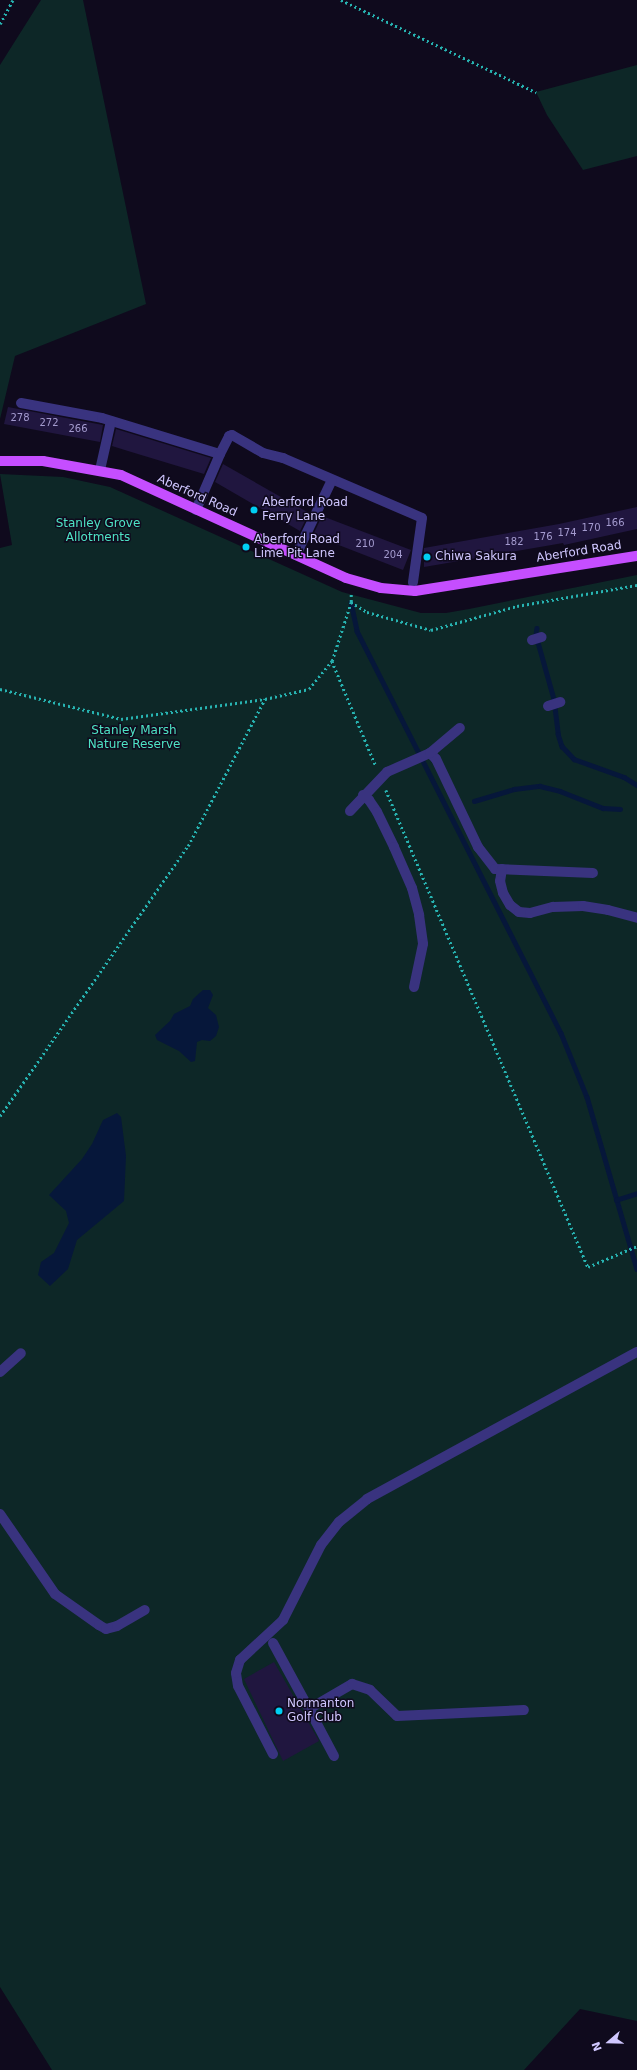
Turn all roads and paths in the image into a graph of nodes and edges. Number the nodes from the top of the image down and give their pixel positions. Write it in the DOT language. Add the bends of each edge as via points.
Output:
graph roads {
  1 [pos="14,0"];
  2 [pos="341,0"];
  3 [pos="0,24"];
  4 [pos="536,92"];
  5 [pos="21,404"];
  6 [pos="111,421"];
  7 [pos="220,454"];
  8 [pos="0,461"];
  9 [pos="100,470"];
  10 [pos="332,480"];
  11 [pos="196,510"];
  12 [pos="296,555"];
  13 [pos="637,556"];
  14 [pos="413,582"];
  15 [pos="637,585"];
  16 [pos="332,661"];
  17 [pos="0,690"];
  18 [pos="265,699"];
  19 [pos="560,702"];
  20 [pos="548,706"];
  21 [pos="460,728"];
  22 [pos="430,753"];
  23 [pos="381,777"];
  24 [pos="363,795"];
  25 [pos="350,811"];
  26 [pos="502,869"];
  27 [pos="593,873"];
  28 [pos="637,918"];
  29 [pos="414,987"];
  30 [pos="0,1116"];
  31 [pos="637,1246"];
  32 [pos="637,1352"];
  33 [pos="21,1353"];
  34 [pos="0,1372"];
  35 [pos="0,1514"];
  36 [pos="145,1610"];
  37 [pos="273,1643"];
  38 [pos="309,1709"];
  39 [pos="524,1710"];
  40 [pos="274,1754"];
  41 [pos="334,1756"];
  1 -- 3 [label="path"];
  2 -- 4 [label="path"];
  5 -- 6 [label="lane"];
  6 -- 7 [label="lane"];
  6 -- 9 [label="lane"];
  7 -- 10 [label="lane" via="229,436 232,435 263,453 283,458"];
  7 -- 11 [label="lane"];
  8 -- 9 [label="main road, Aberford Road" via="43,461"];
  9 -- 11 [label="main road, Aberford Road" via="121,475"];
  10 -- 12 [label="lane"];
  10 -- 14 [label="lane" via="422,518"];
  11 -- 12 [label="main road, Aberford Road"];
  12 -- 13 [label="main road, Aberford Road" via="352,580 381,588 415,591"];
  15 -- 16 [label="path" via="517,606 431,630 367,612 351,602"];
  16 -- 18 [label="path" via="309,689"];
  16 -- 23 [label="path"];
  17 -- 18 [label="path" via="121,719"];
  18 -- 30 [label="path" via="188,846"];
  19 -- 20 [label="lane"];
  21 -- 22 [label="lane"];
  22 -- 23 [label="lane" via="396,766"];
  22 -- 26 [label="lane" via="436,759 487,861 495,869"];
  23 -- 24 [label="lane"];
  23 -- 31 [label="path" via="588,1267"];
  24 -- 25 [label="lane"];
  24 -- 29 [label="lane" via="370,800 377,812 412,888 423,931 423,944"];
  26 -- 27 [label="lane"];
  26 -- 28 [label="lane" via="500,881 503,893 510,905 519,912 530,913 552,907 583,906"];
  32 -- 40 [label="lane" via="367,1499 339,1522 321,1545 283,1620 240,1660 236,1673 238,1686"];
  33 -- 34 [label="lane"];
  35 -- 36 [label="lane" via="54,1594 99,1625 106,1629 117,1626"];
  37 -- 38 [label="lane"];
  38 -- 39 [label="lane" via="352,1684 370,1690 397,1716"];
  38 -- 41 [label="lane"];
}
